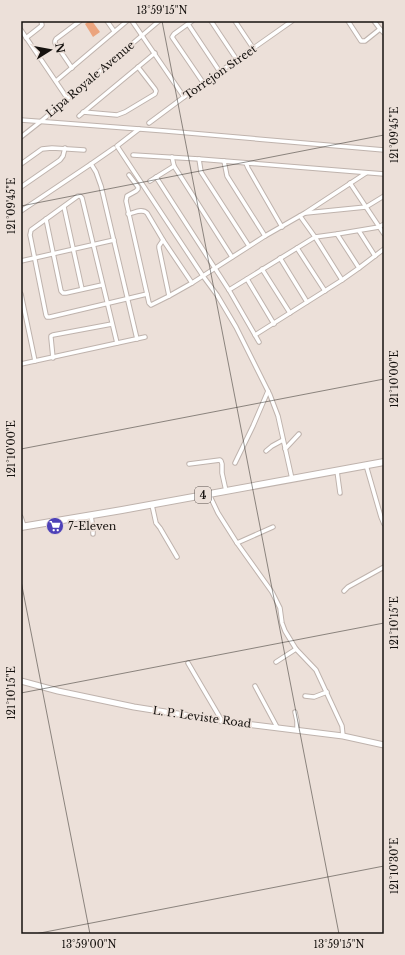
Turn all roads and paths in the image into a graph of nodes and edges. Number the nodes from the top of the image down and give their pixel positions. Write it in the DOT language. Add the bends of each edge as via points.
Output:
graph roads {
  1 [pos="41,21"];
  2 [pos="80,21"];
  3 [pos="107,21"];
  4 [pos="126,21"];
  5 [pos="132,21"];
  6 [pos="159,21"];
  7 [pos="192,21"];
  8 [pos="211,21"];
  9 [pos="235,21"];
  10 [pos="292,21"];
  11 [pos="348,21"];
  12 [pos="374,21"];
  13 [pos="188,24"];
  14 [pos="380,29"];
  15 [pos="21,30"];
  16 [pos="114,31"];
  17 [pos="384,32"];
  18 [pos="142,36"];
  19 [pos="26,38"];
  20 [pos="253,48"];
  21 [pos="155,53"];
  22 [pos="237,60"];
  23 [pos="138,67"];
  24 [pos="72,68"];
  25 [pos="220,72"];
  26 [pos="56,81"];
  27 [pos="204,84"];
  28 [pos="184,97"];
  29 [pos="67,98"];
  30 [pos="83,112"];
  31 [pos="79,116"];
  32 [pos="21,120"];
  33 [pos="40,122"];
  34 [pos="149,124"];
  35 [pos="139,129"];
  36 [pos="21,137"];
  37 [pos="116,147"];
  38 [pos="65,148"];
  39 [pos="84,150"];
  40 [pos="384,150"];
  41 [pos="133,155"];
  42 [pos="172,157"];
  43 [pos="199,159"];
  44 [pos="224,161"];
  45 [pos="246,163"];
  46 [pos="21,164"];
  47 [pos="91,164"];
  48 [pos="174,166"];
  49 [pos="366,173"];
  50 [pos="384,174"];
  51 [pos="129,175"];
  52 [pos="156,177"];
  53 [pos="150,181"];
  54 [pos="350,183"];
  55 [pos="21,187"];
  56 [pos="384,196"];
  57 [pos="64,206"];
  58 [pos="366,207"];
  59 [pos="21,211"];
  60 [pos="305,213"];
  61 [pos="128,214"];
  62 [pos="300,216"];
  63 [pos="46,219"];
  64 [pos="384,224"];
  65 [pos="282,227"];
  66 [pos="379,227"];
  67 [pos="359,231"];
  68 [pos="337,234"];
  69 [pos="384,234"];
  70 [pos="265,236"];
  71 [pos="315,237"];
  72 [pos="114,240"];
  73 [pos="163,240"];
  74 [pos="93,245"];
  75 [pos="249,246"];
  76 [pos="297,248"];
  77 [pos="384,249"];
  78 [pos="74,250"];
  79 [pos="54,254"];
  80 [pos="375,256"];
  81 [pos="232,257"];
  82 [pos="34,258"];
  83 [pos="280,258"];
  84 [pos="21,260"];
  85 [pos="215,268"];
  86 [pos="359,268"];
  87 [pos="262,269"];
  88 [pos="203,276"];
  89 [pos="247,279"];
  90 [pos="342,280"];
  91 [pos="192,283"];
  92 [pos="102,285"];
  93 [pos="82,289"];
  94 [pos="229,290"];
  95 [pos="326,291"];
  96 [pos="21,294"];
  97 [pos="146,294"];
  98 [pos="169,296"];
  99 [pos="128,299"];
  100 [pos="307,302"];
  101 [pos="107,304"];
  102 [pos="290,313"];
  103 [pos="112,324"];
  104 [pos="274,324"];
  105 [pos="255,335"];
  106 [pos="145,337"];
  107 [pos="137,339"];
  108 [pos="260,342"];
  109 [pos="117,343"];
  110 [pos="54,358"];
  111 [pos="35,361"];
  112 [pos="21,364"];
  113 [pos="268,391"];
  114 [pos="299,434"];
  115 [pos="283,440"];
  116 [pos="285,449"];
  117 [pos="266,451"];
  118 [pos="384,462"];
  119 [pos="235,463"];
  120 [pos="189,464"];
  121 [pos="366,465"];
  122 [pos="337,470"];
  123 [pos="292,479"];
  124 [pos="226,491"];
  125 [pos="340,493"];
  126 [pos="210,494"];
  127 [pos="152,505"];
  128 [pos="91,516"];
  129 [pos="21,518"];
  130 [pos="384,524"];
  131 [pos="23,527"];
  132 [pos="272,527"];
  133 [pos="93,534"];
  134 [pos="237,542"];
  135 [pos="177,557"];
  136 [pos="384,567"];
  137 [pos="344,591"];
  138 [pos="296,649"];
  139 [pos="276,662"];
  140 [pos="188,663"];
  141 [pos="21,681"];
  142 [pos="255,686"];
  143 [pos="327,692"];
  144 [pos="305,696"];
  145 [pos="295,712"];
  146 [pos="222,720"];
  147 [pos="277,727"];
  148 [pos="297,730"];
  149 [pos="343,736"];
  150 [pos="384,745"];
  1 -- 19 [label="street" via="42,25"];
  2 -- 24 [label="street" via="55,41"];
  3 -- 16 [label="street"];
  4 -- 16 [label="street"];
  5 -- 18 [label="street"];
  6 -- 18 [label="street, Lipa Royale Avenue"];
  7 -- 13 [label="street"];
  8 -- 22 [label="street"];
  9 -- 20 [label="street"];
  10 -- 20 [label="street, Torrejon Street"];
  11 -- 14 [label="street" via="362,41"];
  12 -- 14 [label="street"];
  13 -- 25 [label="street"];
  13 -- 27 [label="street" via="172,37"];
  14 -- 17 [label="street"];
  15 -- 19 [label="street"];
  16 -- 24 [label="street"];
  18 -- 21 [label="street"];
  18 -- 29 [label="street, Lipa Royale Avenue"];
  19 -- 26 [label="street"];
  20 -- 22 [label="street, Torrejon Street"];
  21 -- 23 [label="street"];
  21 -- 28 [label="street"];
  22 -- 25 [label="street, Torrejon Street"];
  23 -- 30 [label="street"];
  23 -- 30 [label="street" via="155,89 155,94 117,115"];
  24 -- 26 [label="street"];
  25 -- 27 [label="street, Torrejon Street"];
  26 -- 29 [label="street"];
  27 -- 28 [label="street, Torrejon Street"];
  28 -- 34 [label="street, Torrejon Street"];
  29 -- 33 [label="street, Lipa Royale Avenue"];
  30 -- 31 [label="street"];
  32 -- 33 [label="street"];
  33 -- 35 [label="street"];
  33 -- 36 [label="street, Lipa Royale Avenue"];
  35 -- 37 [label="street"];
  35 -- 40 [label="street"];
  37 -- 47 [label="street"];
  37 -- 88 [label="street"];
  38 -- 39 [label="street"];
  38 -- 46 [label="street" via="42,149"];
  38 -- 55 [label="street" via="60,160"];
  41 -- 42 [label="street"];
  42 -- 43 [label="street"];
  42 -- 48 [label="street"];
  43 -- 44 [label="street"];
  43 -- 75 [label="street" via="201,172"];
  44 -- 45 [label="street"];
  44 -- 70 [label="street" via="227,176"];
  45 -- 49 [label="street"];
  45 -- 65 [label="street"];
  47 -- 59 [label="street"];
  47 -- 72 [label="street" via="99,179"];
  48 -- 52 [label="street"];
  48 -- 81 [label="street"];
  49 -- 50 [label="street"];
  49 -- 54 [label="street"];
  51 -- 61 [label="street" via="138,189 126,198"];
  52 -- 53 [label="street"];
  52 -- 85 [label="street"];
  54 -- 58 [label="street"];
  54 -- 60 [label="street"];
  56 -- 58 [label="street"];
  57 -- 63 [label="street"];
  57 -- 74 [label="street" via="78,196 82,198"];
  57 -- 78 [label="street"];
  58 -- 60 [label="street"];
  58 -- 66 [label="street"];
  60 -- 62 [label="street"];
  61 -- 73 [label="street" via="145,211"];
  61 -- 97 [label="street"];
  62 -- 65 [label="street"];
  62 -- 71 [label="street"];
  63 -- 79 [label="street"];
  63 -- 82 [label="street" via="30,232"];
  64 -- 66 [label="street"];
  65 -- 70 [label="street"];
  66 -- 67 [label="street"];
  66 -- 69 [label="street"];
  67 -- 68 [label="street"];
  67 -- 80 [label="street"];
  68 -- 71 [label="street"];
  68 -- 86 [label="street"];
  70 -- 75 [label="street"];
  71 -- 76 [label="street"];
  71 -- 90 [label="street"];
  72 -- 74 [label="street"];
  72 -- 99 [label="street"];
  73 -- 91 [label="street"];
  73 -- 98 [label="street" via="159,248"];
  74 -- 78 [label="street"];
  74 -- 92 [label="street"];
  75 -- 81 [label="street"];
  76 -- 83 [label="street"];
  76 -- 95 [label="street"];
  77 -- 80 [label="street"];
  78 -- 79 [label="street"];
  78 -- 93 [label="street"];
  79 -- 82 [label="street"];
  79 -- 93 [label="street" via="61,291 66,293"];
  80 -- 86 [label="street"];
  81 -- 85 [label="street"];
  82 -- 84 [label="street"];
  82 -- 101 [label="street" via="47,317"];
  83 -- 87 [label="street"];
  83 -- 100 [label="street"];
  85 -- 88 [label="street"];
  85 -- 94 [label="street"];
  86 -- 90 [label="street"];
  87 -- 89 [label="street"];
  87 -- 102 [label="street"];
  88 -- 91 [label="street"];
  88 -- 113 [label="street" via="228,314"];
  89 -- 94 [label="street"];
  89 -- 104 [label="street"];
  90 -- 95 [label="street"];
  91 -- 98 [label="street"];
  92 -- 93 [label="street"];
  92 -- 101 [label="street"];
  94 -- 105 [label="street"];
  95 -- 100 [label="street"];
  96 -- 111 [label="street"];
  97 -- 98 [label="street" via="151,305"];
  97 -- 99 [label="street"];
  99 -- 101 [label="street"];
  99 -- 107 [label="street"];
  100 -- 102 [label="street"];
  101 -- 103 [label="street"];
  102 -- 104 [label="street"];
  103 -- 109 [label="street"];
  103 -- 110 [label="street" via="52,334"];
  104 -- 105 [label="street"];
  105 -- 108 [label="street"];
  106 -- 107 [label="street"];
  107 -- 109 [label="street"];
  109 -- 110 [label="street"];
  110 -- 111 [label="street"];
  111 -- 112 [label="street"];
  113 -- 115 [label="street" via="278,416"];
  113 -- 119 [label="street"];
  114 -- 116 [label="street"];
  115 -- 116 [label="street"];
  115 -- 117 [label="street"];
  116 -- 123 [label="street"];
  118 -- 121 [label="highway, 4"];
  120 -- 124 [label="street" via="220,460"];
  121 -- 122 [label="highway, 4"];
  121 -- 130 [label="street"];
  122 -- 123 [label="highway, 4"];
  122 -- 125 [label="street"];
  123 -- 124 [label="highway, 4"];
  124 -- 126 [label="highway, 4"];
  126 -- 127 [label="highway, 4"];
  126 -- 134 [label="street" via="218,513"];
  127 -- 128 [label="highway, 4"];
  127 -- 135 [label="street" via="156,525"];
  128 -- 131 [label="highway, 4"];
  128 -- 133 [label="street"];
  129 -- 131 [label="street"];
  132 -- 134 [label="street"];
  134 -- 138 [label="street" via="272,592 280,608 285,631"];
  136 -- 137 [label="street"];
  138 -- 139 [label="street"];
  138 -- 143 [label="street" via="316,670"];
  140 -- 146 [label="street"];
  141 -- 146 [label="main road, L. P. Leviste Road" via="58,692 134,707"];
  142 -- 147 [label="street"];
  143 -- 144 [label="street" via="314,697"];
  143 -- 149 [label="street" via="342,726"];
  145 -- 148 [label="street"];
  146 -- 147 [label="main road, L. P. Leviste Road"];
  147 -- 148 [label="main road, L. P. Leviste Road"];
  148 -- 149 [label="main road, L. P. Leviste Road"];
  149 -- 150 [label="main road, L. P. Leviste Road"];
}
